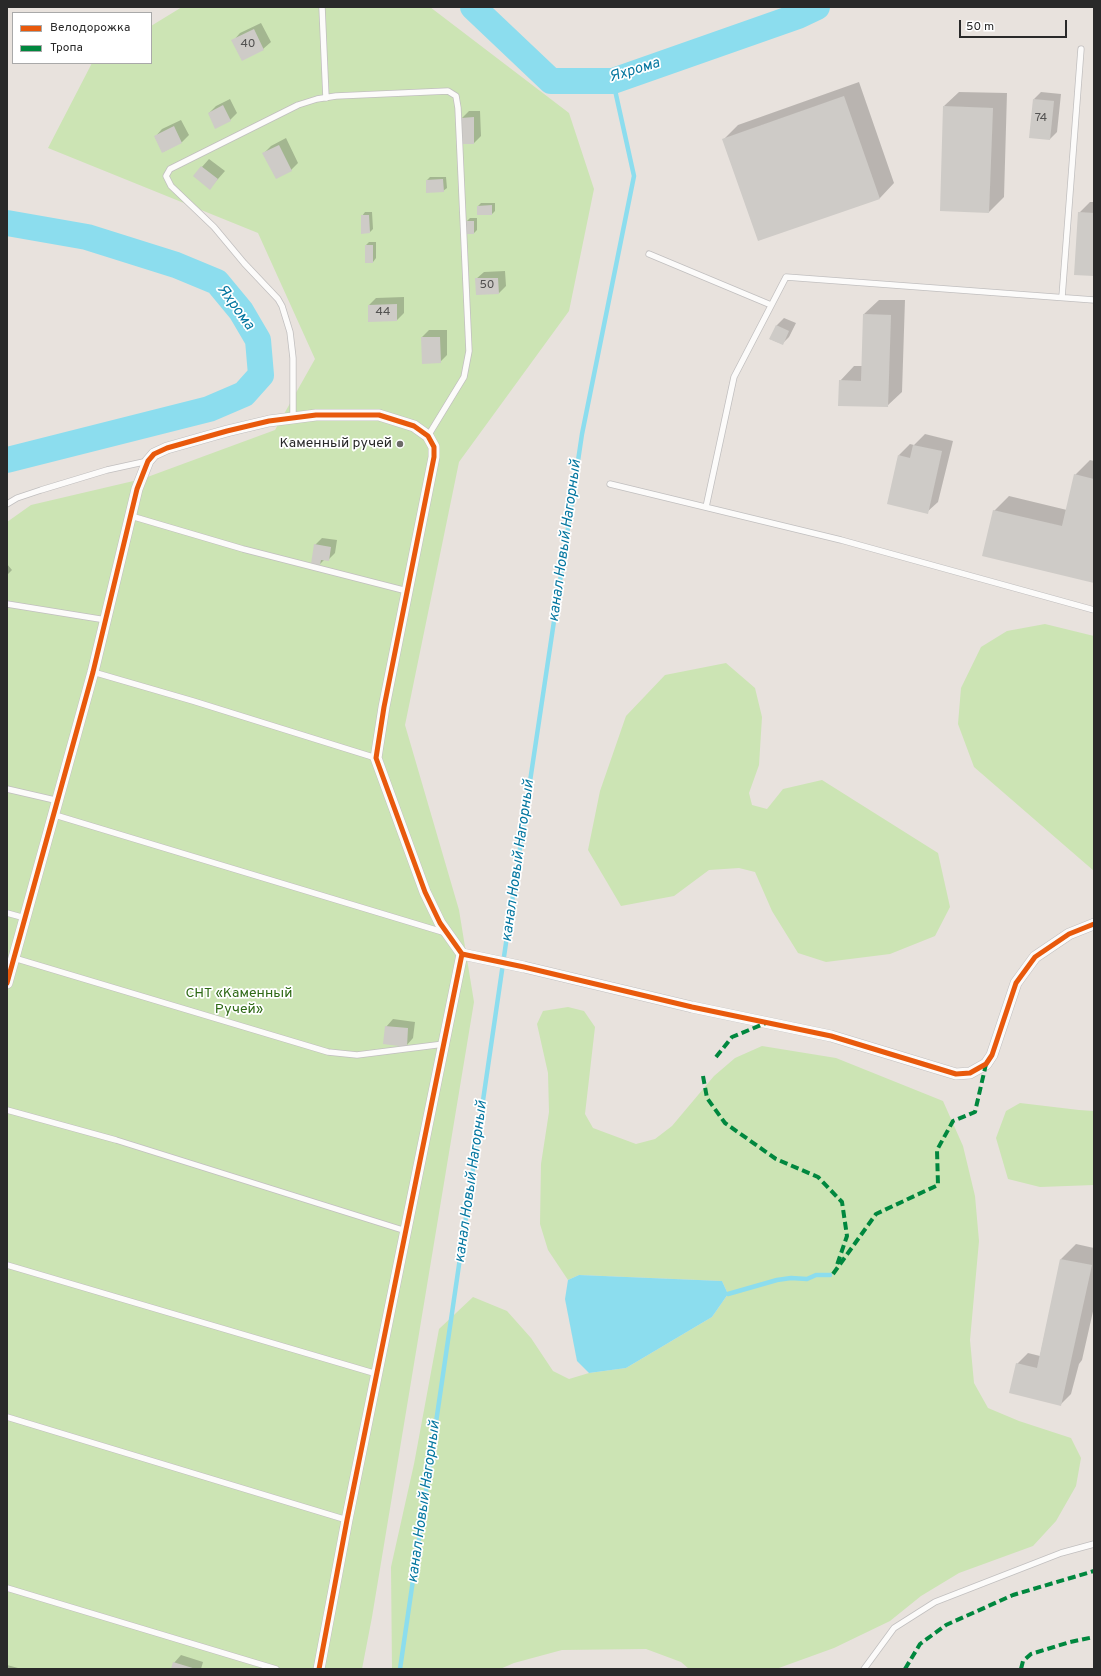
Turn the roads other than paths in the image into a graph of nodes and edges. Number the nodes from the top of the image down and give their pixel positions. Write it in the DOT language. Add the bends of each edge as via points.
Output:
graph roads {
  1 [pos="322,7"];
  2 [pos="1081,49"];
  3 [pos="326,98"];
  4 [pos="649,254"];
  5 [pos="1062,297"];
  6 [pos="1094,300"];
  7 [pos="771,305"];
  8 [pos="293,418"];
  9 [pos="428,436"];
  10 [pos="148,461"];
  11 [pos="610,484"];
  12 [pos="7,504"];
  13 [pos="706,507"];
  14 [pos="131,516"];
  15 [pos="407,591"];
  16 [pos="7,604"];
  17 [pos="1094,610"];
  18 [pos="106,620"];
  19 [pos="94,672"];
  20 [pos="376,758"];
  21 [pos="7,789"];
  22 [pos="59,801"];
  23 [pos="55,815"];
  24 [pos="7,914"];
  25 [pos="25,918"];
  26 [pos="1094,924"];
  27 [pos="448,934"];
  28 [pos="462,954"];
  29 [pos="14,958"];
  30 [pos="7,983"];
  31 [pos="444,1044"];
  32 [pos="7,1110"];
  33 [pos="406,1231"];
  34 [pos="7,1265"];
  35 [pos="377,1374"];
  36 [pos="7,1417"];
  37 [pos="347,1520"];
  38 [pos="1094,1544"];
  39 [pos="7,1588"];
  40 [pos="276,1669"];
  41 [pos="319,1669"];
  42 [pos="864,1669"];
  1 -- 3 [label="lane"];
  2 -- 5 [label="lane"];
  3 -- 8 [label="lane" via="298,105 170,169 166,176 171,186 214,227 278,298 290,332 293,358"];
  3 -- 9 [label="lane" via="448,91 456,96 469,351 464,377"];
  4 -- 7 [label="lane"];
  5 -- 6 [label="lane"];
  5 -- 7 [label="lane" via="786,277"];
  7 -- 13 [label="lane" via="734,378"];
  8 -- 9 [label="street" via="316,415 379,415 414,426"];
  8 -- 10 [label="street" via="269,421 167,448 154,454"];
  9 -- 15 [label="street" via="434,447 434,457"];
  10 -- 12 [label="lane" via="107,470 41,490"];
  10 -- 14 [label="street" via="137,489"];
  11 -- 13 [label="lane"];
  13 -- 17 [label="lane" via="841,540"];
  14 -- 15 [label="lane" via="243,549"];
  14 -- 18 [label="street"];
  15 -- 20 [label="street"];
  16 -- 18 [label="lane"];
  18 -- 19 [label="street"];
  19 -- 20 [label="lane" via="193,700"];
  19 -- 22 [label="street"];
  20 -- 27 [label="street" via="425,892"];
  21 -- 22 [label="lane"];
  22 -- 23 [label="street"];
  23 -- 25 [label="street"];
  23 -- 27 [label="lane"];
  24 -- 25 [label="lane"];
  25 -- 29 [label="street"];
  26 -- 28 [label="street" via="1069,934 1035,957 1016,983 992,1055 986,1064 970,1073 956,1074 832,1036 692,1008"];
  27 -- 28 [label="street"];
  28 -- 31 [label="street"];
  29 -- 30 [label="street"];
  29 -- 31 [label="lane" via="328,1052 357,1054"];
  31 -- 33 [label="street"];
  32 -- 33 [label="lane" via="116,1140"];
  33 -- 35 [label="street"];
  34 -- 35 [label="lane"];
  35 -- 37 [label="street"];
  36 -- 37 [label="lane"];
  37 -- 41 [label="street"];
  38 -- 42 [label="lane" via="935,1602 894,1628"];
  39 -- 40 [label="lane"];
}
